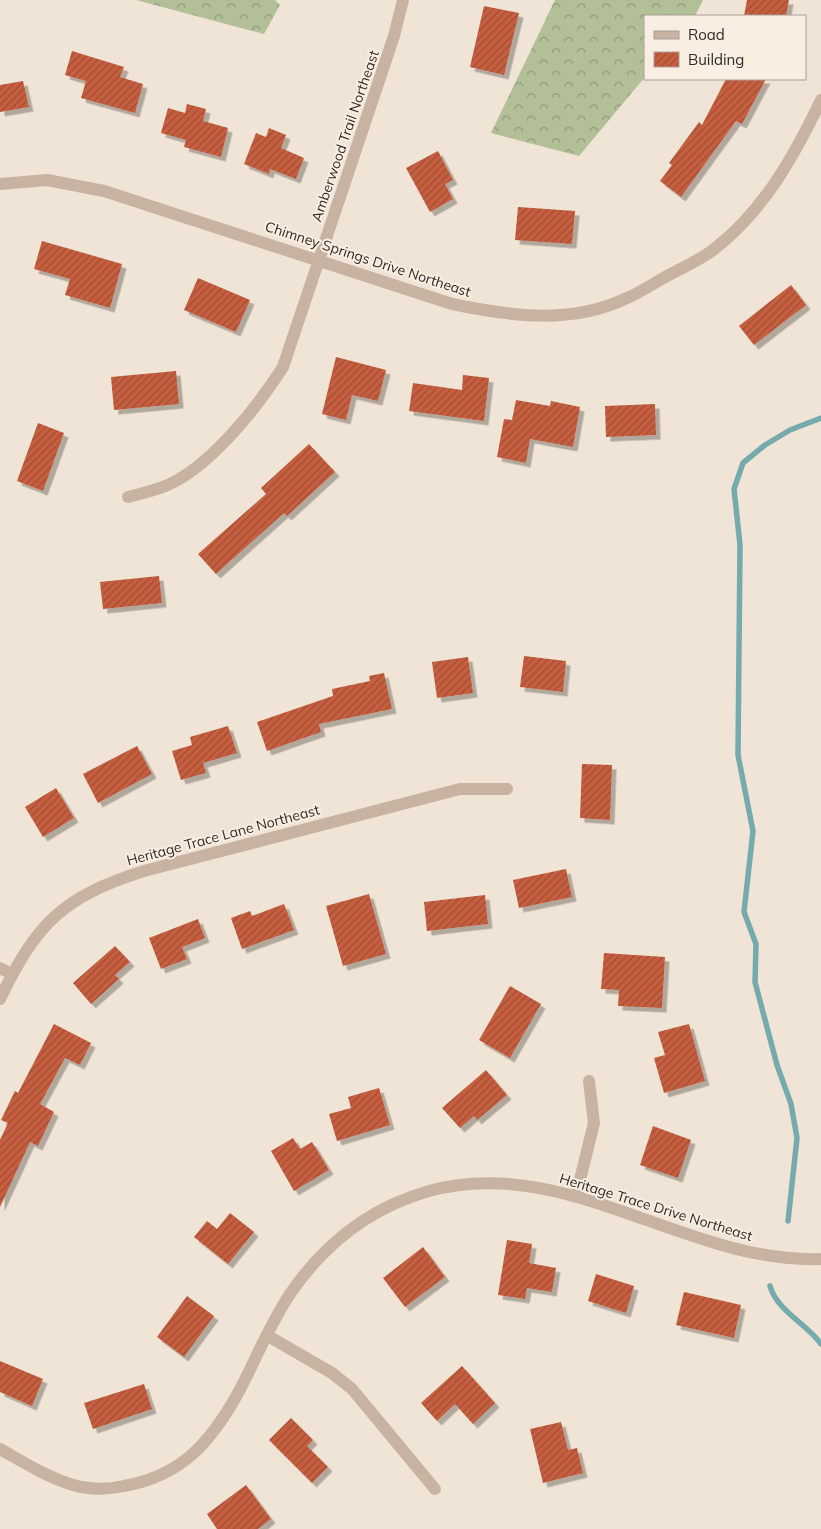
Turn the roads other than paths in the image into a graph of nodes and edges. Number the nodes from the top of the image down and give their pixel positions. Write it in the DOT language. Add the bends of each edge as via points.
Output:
graph roads {
  1 [pos="403,0"];
  2 [pos="821,100"];
  3 [pos="0,184"];
  4 [pos="319,260"];
  5 [pos="128,497"];
  6 [pos="507,789"];
  7 [pos="0,968"];
  8 [pos="12,974"];
  9 [pos="0,999"];
  10 [pos="589,1081"];
  11 [pos="576,1196"];
  12 [pos="821,1259"];
  13 [pos="268,1336"];
  14 [pos="0,1449"];
  15 [pos="435,1489"];
  1 -- 4 [label="street, Amberwood Trail Northeast" via="394,36"];
  2 -- 4 [label="street, Chimney Springs Drive Northeast" via="794,155 744,224 712,251 604,307 556,316 497,313 452,304"];
  3 -- 4 [label="street, Chimney Springs Drive Northeast" via="47,180 104,190"];
  4 -- 5 [label="street, Amberwood Trail Northeast" via="283,366 245,421 202,462 172,484"];
  6 -- 8 [label="street, Heritage Trace Lane Northeast" via="460,789 112,881 68,905 48,923 28,946"];
  7 -- 8 [label="street"];
  8 -- 9 [label="street, Heritage Trace Lane Northeast"];
  10 -- 11 [label="street" via="594,1123"];
  11 -- 12 [label="street, Heritage Trace Drive Northeast" via="742,1251 801,1260"];
  11 -- 13 [label="street, Heritage Trace Drive Northeast" via="528,1186 473,1184 432,1190 392,1204 354,1225 314,1262 288,1296"];
  13 -- 14 [label="street, Heritage Trace Drive Northeast" via="238,1394 208,1440 180,1465 161,1476 133,1485 94,1490 51,1478"];
  13 -- 15 [label="street" via="332,1373 352,1389"];
}
